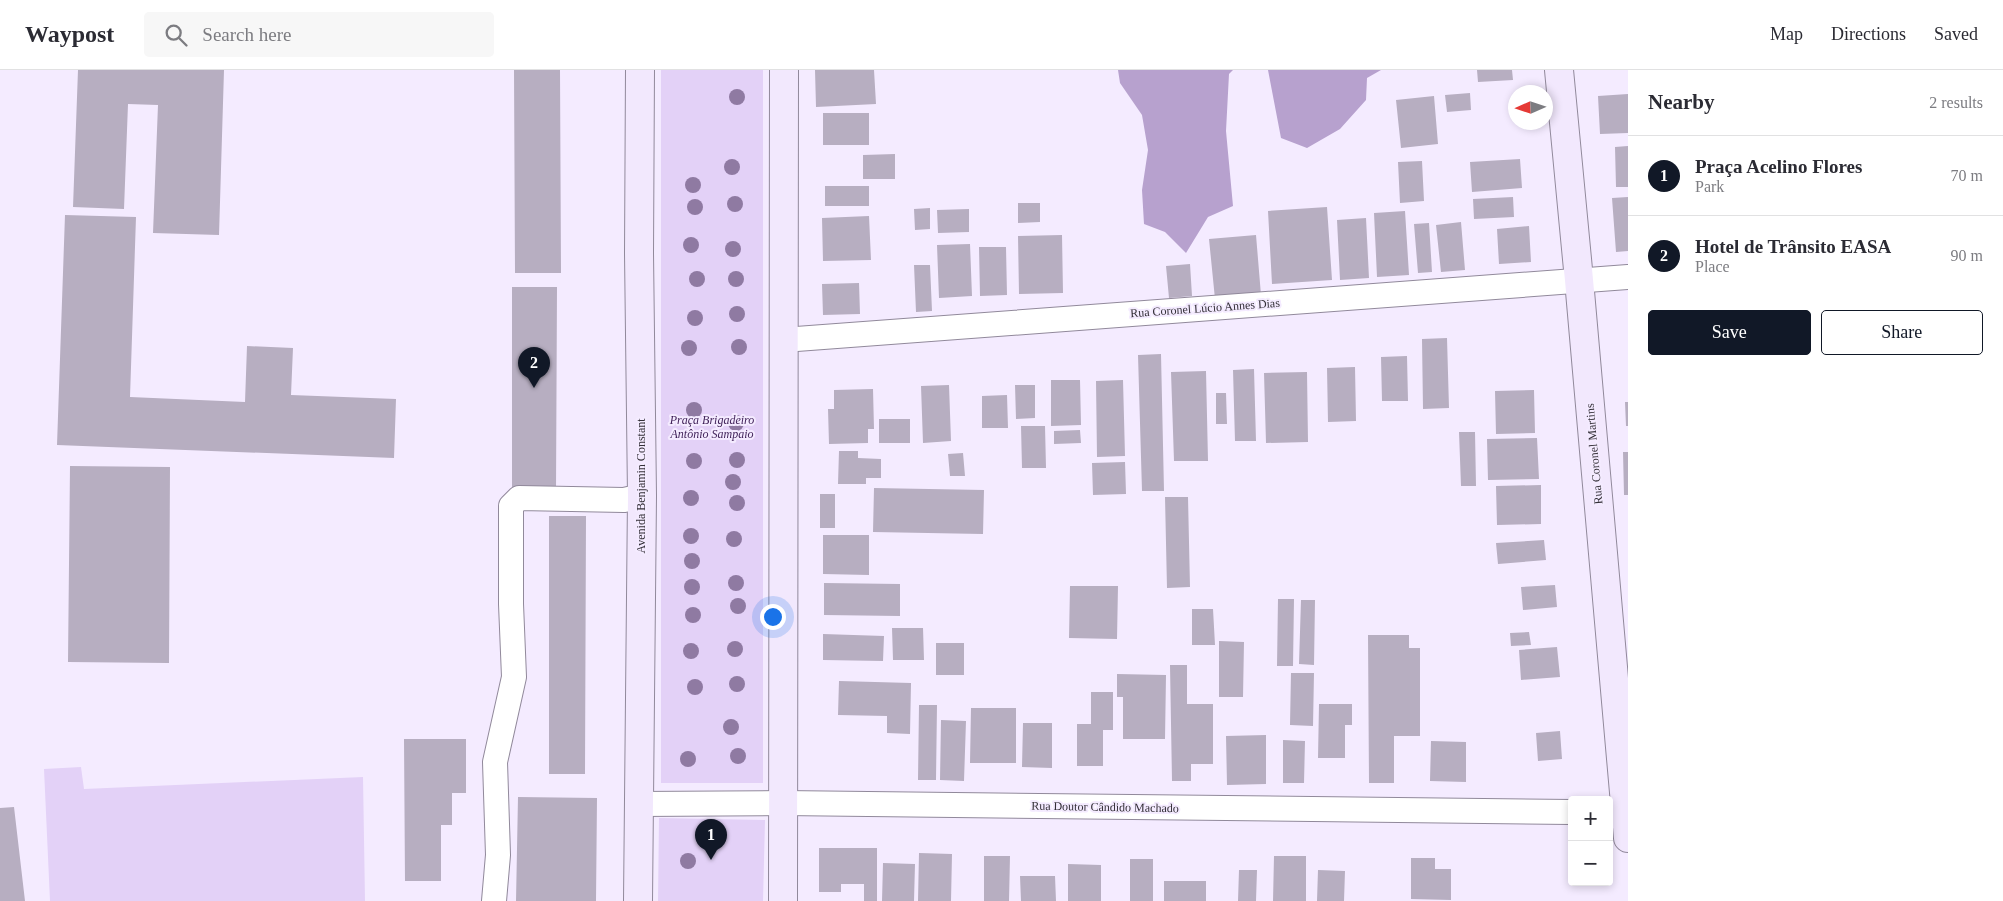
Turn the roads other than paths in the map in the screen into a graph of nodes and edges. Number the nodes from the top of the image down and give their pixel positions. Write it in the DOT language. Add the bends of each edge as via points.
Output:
graph roads {
  1 [pos="640,70"];
  2 [pos="784,70"];
  3 [pos="1559,70"];
  4 [pos="1628,277"];
  5 [pos="1579,280"];
  6 [pos="783,340"];
  7 [pos="642,496"];
  8 [pos="783,803"];
  9 [pos="638,804"];
  10 [pos="1568,812"];
  11 [pos="1621,821"];
  12 [pos="494,901"];
  13 [pos="638,901"];
  14 [pos="782,901"];
  1 -- 7 [label="main road, Avenida Benjamin Constant"];
  2 -- 6 [label="main road"];
  3 -- 5 [label="main road, Rua Coronel Martins"];
  4 -- 5 [label="street, Rua Coronel Lúcio Annes Dias"];
  5 -- 6 [label="street, Rua Coronel Lúcio Annes Dias"];
  5 -- 11 [label="main road, Rua Coronel Martins"];
  6 -- 8 [label="main road"];
  7 -- 9 [label="main road, Avenida Benjamin Constant"];
  7 -- 12 [label="street" via="624,500 519,498 511,506 514,677 495,762 498,855"];
  8 -- 9 [label="street, Rua Doutor Cândido Machado"];
  8 -- 10 [label="street, Rua Doutor Cândido Machado"];
  8 -- 14 [label="main road"];
  9 -- 13 [label="main road, Avenida Benjamin Constant"];
}
